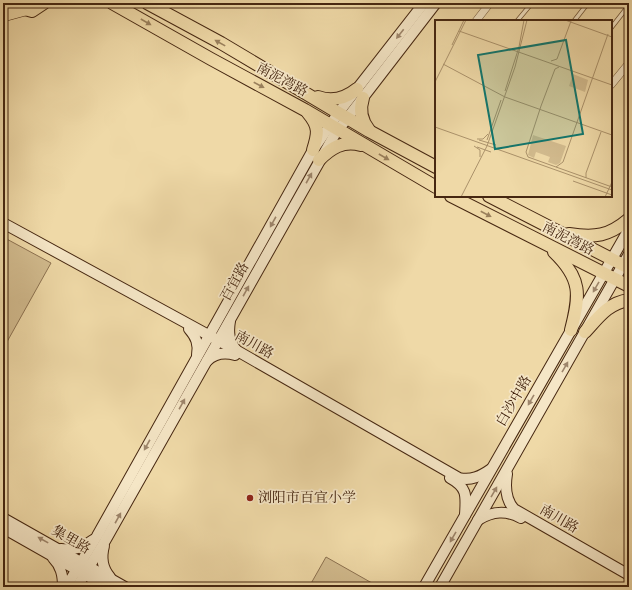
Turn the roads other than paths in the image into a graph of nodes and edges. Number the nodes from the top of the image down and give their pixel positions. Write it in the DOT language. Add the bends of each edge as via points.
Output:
graph roads {
  1 [pos="9,3"];
  2 [pos="44,3"];
  3 [pos="112,3"];
  4 [pos="147,3"];
  5 [pos="424,3"];
  6 [pos="436,3"];
  7 [pos="490,3"];
  8 [pos="532,3"];
  9 [pos="588,3"];
  10 [pos="629,5"];
  11 [pos="27,6"];
  12 [pos="3,14"];
  13 [pos="477,20"];
  14 [pos="518,20"];
  15 [pos="575,20"];
  16 [pos="612,27"];
  17 [pos="629,63"];
  18 [pos="612,84"];
  19 [pos="360,93"];
  20 [pos="310,95"];
  21 [pos="303,108"];
  22 [pos="343,115"];
  23 [pos="334,127"];
  24 [pos="372,132"];
  25 [pos="366,147"];
  26 [pos="316,155"];
  27 [pos="435,166"];
  28 [pos="435,186"];
  29 [pos="453,197"];
  30 [pos="491,197"];
  31 [pos="629,219"];
  32 [pos="3,222"];
  33 [pos="3,228"];
  34 [pos="629,229"];
  35 [pos="557,231"];
  36 [pos="546,245"];
  37 [pos="612,259"];
  38 [pos="627,262"];
  39 [pos="603,274"];
  40 [pos="615,279"];
  41 [pos="629,286"];
  42 [pos="629,300"];
  43 [pos="220,314"];
  44 [pos="231,317"];
  45 [pos="188,327"];
  46 [pos="571,330"];
  47 [pos="585,332"];
  48 [pos="212,340"];
  49 [pos="237,354"];
  50 [pos="201,360"];
  51 [pos="509,466"];
  52 [pos="491,470"];
  53 [pos="465,515"];
  54 [pos="3,518"];
  55 [pos="478,520"];
  56 [pos="3,528"];
  57 [pos="101,538"];
  58 [pos="58,549"];
  59 [pos="48,554"];
  60 [pos="83,568"];
  61 [pos="629,575"];
  62 [pos="629,580"];
  63 [pos="110,584"];
  64 [pos="63,587"];
  65 [pos="66,587"];
  66 [pos="76,587"];
  67 [pos="125,587"];
  68 [pos="424,587"];
  69 [pos="440,587"];
  1 -- 12 [label="highway"];
  2 -- 11 [label="main road" via="32,12"];
  3 -- 21 [label="main road, 南泥湾路, one-way"];
  20 -- 4 [label="main road, 南泥湾路, one-way"];
  5 -- 19 [label="street, 百宜路, one-way"];
  6 -- 19 [label="street, 百宜路"];
  7 -- 13 [label="street"];
  8 -- 14 [label="lane"];
  9 -- 15 [label="lane"];
  10 -- 16 [label="lane"];
  11 -- 12 [label="highway"];
  17 -- 18 [label="street"];
  19 -- 20 [label="main road" via="336,99"];
  19 -- 22 [label="street, 百宜路"];
  19 -- 24 [label="main road" via="361,115"];
  20 -- 22 [label="main road, 南泥湾路"];
  21 -- 23 [label="main road, 南泥湾路"];
  21 -- 26 [label="main road" via="317,126"];
  22 -- 23 [label="street, 百宜路"];
  22 -- 24 [label="main road, 南泥湾路"];
  23 -- 25 [label="main road, 南泥湾路"];
  23 -- 26 [label="street, 百宜路"];
  24 -- 27 [label="main road, 南泥湾路"];
  25 -- 26 [label="main road" via="351,143"];
  25 -- 28 [label="main road, 南泥湾路, one-way"];
  26 -- 43 [label="street, 百宜路, one-way"];
  44 -- 26 [label="street, 百宜路, one-way"];
  29 -- 36 [label="main road, 南泥湾路, one-way"];
  30 -- 35 [label="main road, 南泥湾路"];
  31 -- 35 [label="main road" via="602,235 583,236"];
  32 -- 45 [label="street, 南川路"];
  33 -- 45 [label="street, 南川路"];
  34 -- 37 [label="street, 白沙中路"];
  35 -- 37 [label="main road, 南泥湾路"];
  36 -- 39 [label="main road, 南泥湾路"];
  36 -- 46 [label="main road" via="567,265 575,280 577,298"];
  37 -- 38 [label="main road, 南泥湾路"];
  37 -- 39 [label="street, 白沙中路"];
  38 -- 40 [label="street, 白沙中路"];
  39 -- 40 [label="main road, 南泥湾路"];
  39 -- 46 [label="street, 白沙中路, one-way"];
  40 -- 41 [label="main road, 南泥湾路"];
  40 -- 47 [label="street, 白沙中路"];
  42 -- 47 [label="main road" via="617,302 609,307"];
  43 -- 45 [label="street" via="211,323"];
  43 -- 48 [label="street, 百宜路"];
  44 -- 48 [label="street, 百宜路"];
  44 -- 49 [label="street" via="229,335"];
  45 -- 48 [label="street, 南川路"];
  45 -- 50 [label="street" via="197,343"];
  46 -- 52 [label="street, 白沙中路, one-way"];
  51 -- 47 [label="street, 白沙中路, one-way"];
  48 -- 49 [label="street, 南川路"];
  48 -- 50 [label="street, 百宜路"];
  49 -- 50 [label="street" via="218,354"];
  49 -- 52 [label="street, 南川路" via="459,478 473,478"];
  49 -- 53 [label="street, 南川路" via="458,482 466,496"];
  50 -- 57 [label="street, 百宜路"];
  55 -- 51 [label="street, 白沙中路, one-way"];
  51 -- 61 [label="street, 南川路" via="506,490 510,504 514,508"];
  52 -- 53 [label="street, 白沙中路"];
  53 -- 68 [label="street, 白沙中路, one-way"];
  58 -- 54 [label="street, 集里路, one-way"];
  55 -- 62 [label="street, 南川路" via="490,513 512,513"];
  55 -- 69 [label="street, 白沙中路"];
  56 -- 59 [label="street, 集里路"];
  57 -- 58 [label="street" via="79,548"];
  57 -- 60 [label="street, 百宜路"];
  57 -- 63 [label="street" via="102,562"];
  58 -- 60 [label="street, 集里路"];
  59 -- 60 [label="street, 集里路"];
  59 -- 64 [label="street" via="59,565"];
  60 -- 63 [label="street, 集里路"];
  60 -- 65 [label="street, 百宜路"];
  60 -- 66 [label="street, 百宜路"];
  63 -- 67 [label="street, 集里路"];
}
